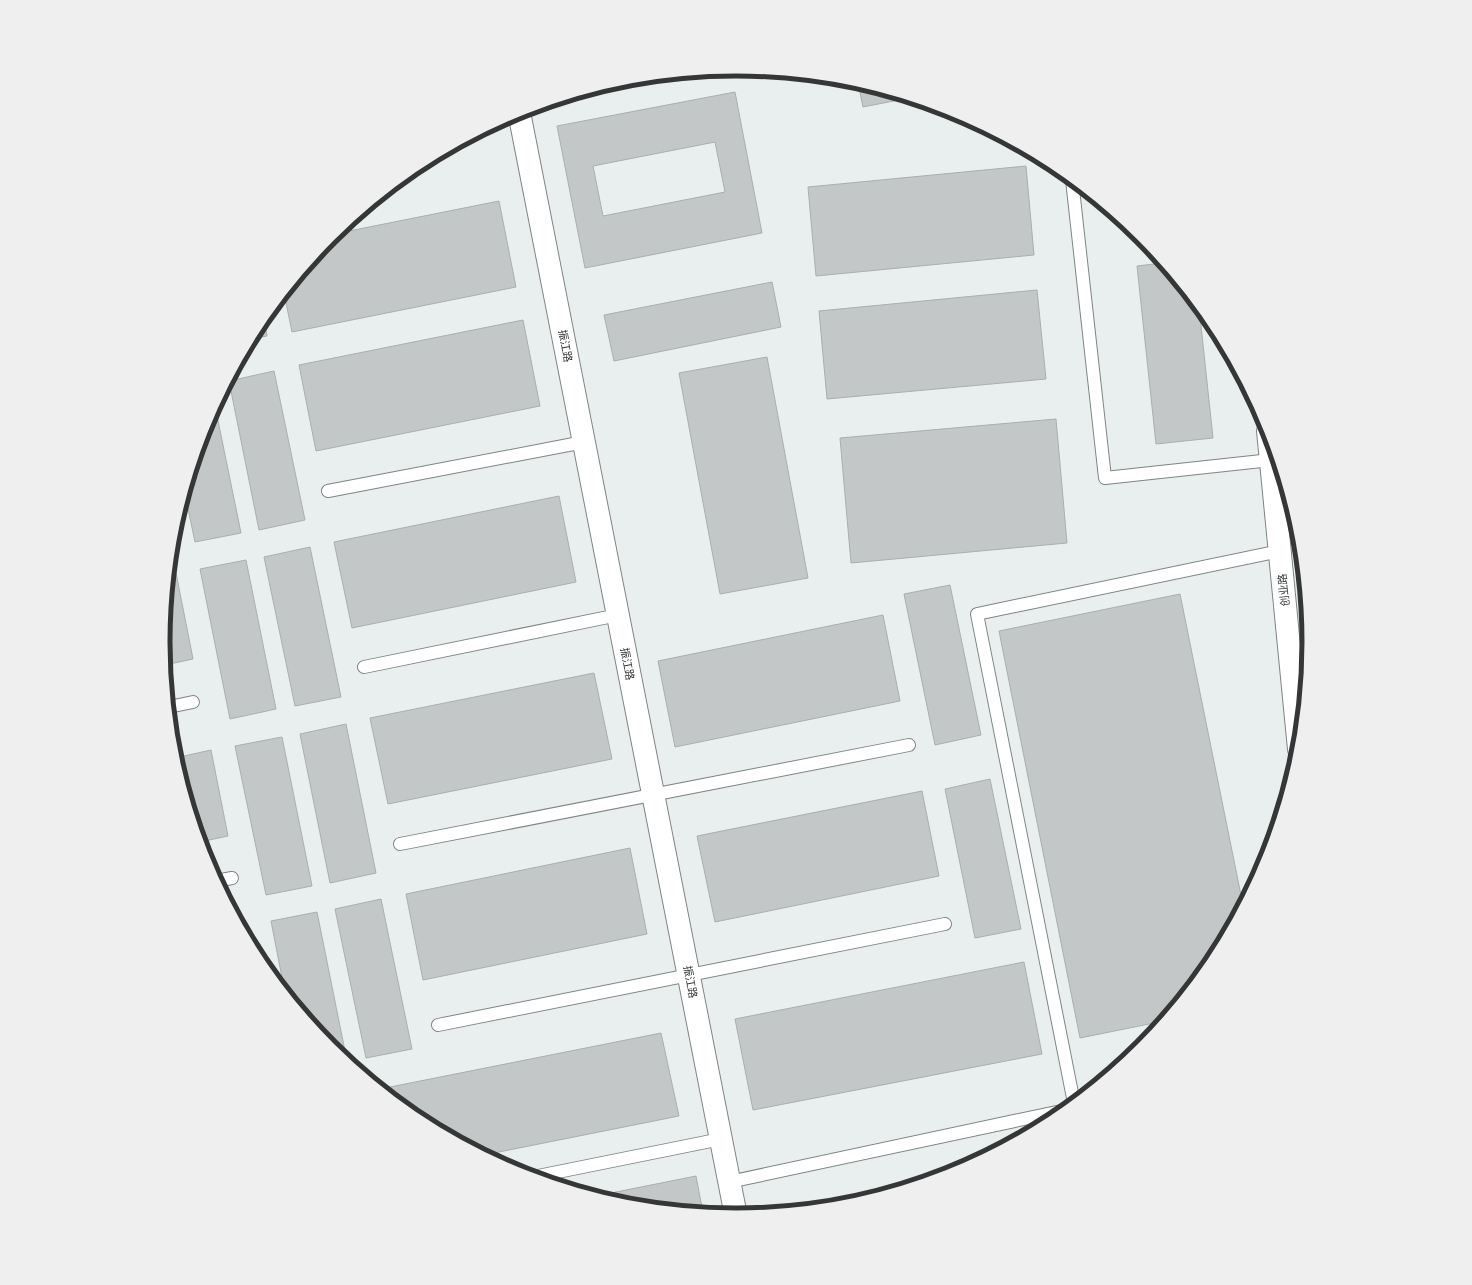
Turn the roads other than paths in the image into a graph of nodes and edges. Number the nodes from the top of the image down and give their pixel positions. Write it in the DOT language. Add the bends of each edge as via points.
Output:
graph roads {
  1 [pos="520,119"];
  2 [pos="1073,187"];
  3 [pos="584,442"];
  4 [pos="1271,456"];
  5 [pos="1271,460"];
  6 [pos="328,491"];
  7 [pos="1280,551"];
  8 [pos="618,615"];
  9 [pos="364,667"];
  10 [pos="193,702"];
  11 [pos="173,706"];
  12 [pos="1297,724"];
  13 [pos="909,745"];
  14 [pos="653,795"];
  15 [pos="400,844"];
  16 [pos="232,878"];
  17 [pos="222,880"];
  18 [pos="946,924"];
  19 [pos="689,975"];
  20 [pos="438,1026"];
  21 [pos="1073,1098"];
  22 [pos="1053,1113"];
  23 [pos="721,1139"];
  24 [pos="543,1175"];
  25 [pos="729,1182"];
  26 [pos="735,1209"];
  1 -- 3 [label="street, 振江路"];
  2 -- 5 [label="lane" via="1105,478"];
  3 -- 6 [label="lane"];
  3 -- 8 [label="street, 振江路"];
  4 -- 5 [label="street, 创业路"];
  5 -- 7 [label="street, 创业路"];
  7 -- 12 [label="street, 创业路"];
  7 -- 21 [label="lane" via="977,614"];
  8 -- 9 [label="lane"];
  8 -- 14 [label="street, 振江路"];
  10 -- 11 [label="lane"];
  13 -- 14 [label="lane"];
  14 -- 15 [label="lane"];
  14 -- 19 [label="street, 振江路"];
  16 -- 17 [label="lane"];
  18 -- 19 [label="lane"];
  19 -- 20 [label="lane"];
  19 -- 23 [label="street, 振江路"];
  22 -- 25 [label="lane"];
  23 -- 24 [label="lane"];
  23 -- 25 [label="street, 振江路"];
  25 -- 26 [label="street, 振江路"];
}
